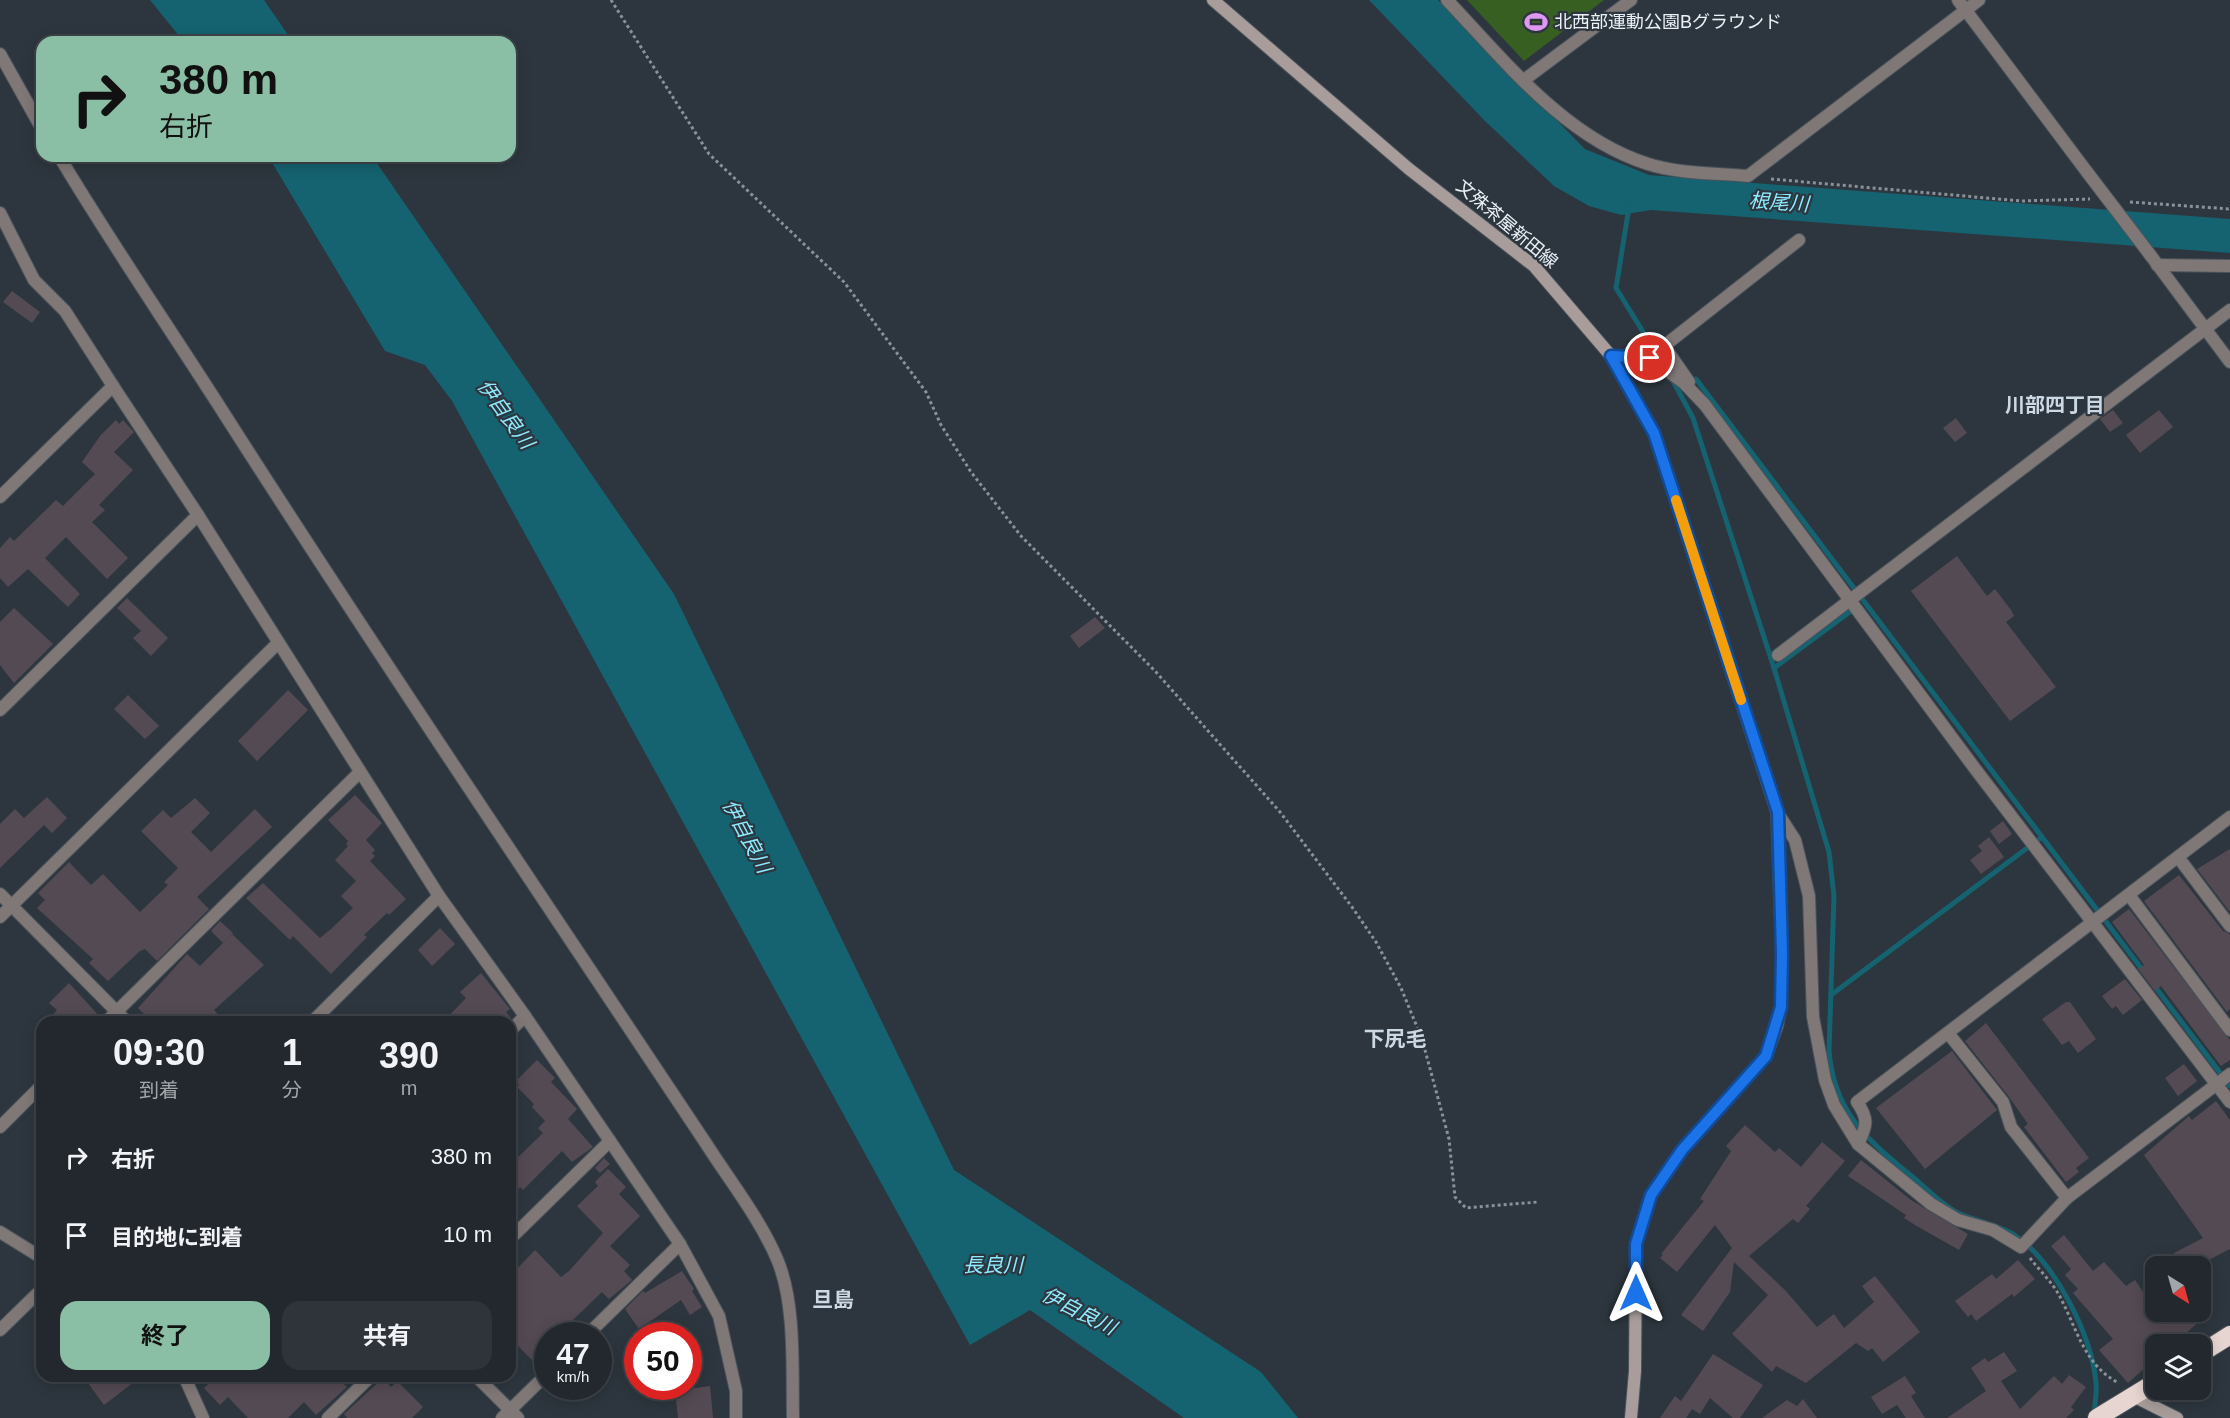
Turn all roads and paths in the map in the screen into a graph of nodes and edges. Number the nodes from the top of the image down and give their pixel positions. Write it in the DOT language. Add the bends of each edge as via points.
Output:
graph roads {
  1 [pos="611,0"];
  2 [pos="1213,0"];
  3 [pos="1447,0"];
  4 [pos="1631,0"];
  5 [pos="1979,0"];
  6 [pos="1961,5"];
  7 [pos="0,54"];
  8 [pos="1524,80"];
  9 [pos="36,118"];
  10 [pos="63,162"];
  11 [pos="1748,177"];
  12 [pos="2094,199"];
  13 [pos="2128,202"];
  14 [pos="2230,209"];
  15 [pos="0,213"];
  16 [pos="1799,240"];
  17 [pos="2154,260"];
  18 [pos="2230,266"];
  19 [pos="2230,310"];
  20 [pos="2205,329"];
  21 [pos="1611,356"];
  22 [pos="2230,362"];
  23 [pos="113,386"];
  24 [pos="1705,405"];
  25 [pos="0,497"];
  26 [pos="198,515"];
  27 [pos="1850,600"];
  28 [pos="279,643"];
  29 [pos="1778,655"];
  30 [pos="0,710"];
  31 [pos="360,772"];
  32 [pos="1778,812"];
  33 [pos="2230,817"];
  34 [pos="2178,857"];
  35 [pos="0,894"];
  36 [pos="2129,895"];
  37 [pos="439,896"];
  38 [pos="11,906"];
  39 [pos="0,917"];
  40 [pos="2094,922"];
  41 [pos="2230,926"];
  42 [pos="117,1011"];
  43 [pos="112,1016"];
  44 [pos="122,1016"];
  45 [pos="318,1016"];
  46 [pos="525,1016"];
  47 [pos="516,1025"];
  48 [pos="2230,1030"];
  49 [pos="1948,1033"];
  50 [pos="2230,1074"];
  51 [pos="2217,1084"];
  52 [pos="36,1091"];
  53 [pos="2230,1102"];
  54 [pos="0,1127"];
  55 [pos="610,1141"];
  56 [pos="1858,1144"];
  57 [pos="2067,1198"];
  58 [pos="1538,1202"];
  59 [pos="0,1232"];
  60 [pos="516,1233"];
  61 [pos="680,1244"];
  62 [pos="2021,1247"];
  63 [pos="36,1254"];
  64 [pos="36,1295"];
  65 [pos="600,1322"];
  66 [pos="0,1330"];
  67 [pos="2230,1335"];
  68 [pos="2211,1347"];
  69 [pos="187,1382"];
  70 [pos="365,1382"];
  71 [pos="481,1382"];
  72 [pos="534,1388"];
  73 [pos="2145,1389"];
  74 [pos="2133,1396"];
  75 [pos="510,1415"];
  76 [pos="2099,1417"];
  77 [pos="202,1418"];
  78 [pos="328,1418"];
  79 [pos="736,1418"];
  80 [pos="793,1418"];
  81 [pos="1632,1418"];
  82 [pos="2177,1418"];
  1 -- 58 [label="path" via="709,154 844,282 927,392 940,425 1021,536 1155,671 1280,812 1352,907 1401,988 1422,1040 1449,1139 1455,1197 1466,1208"];
  2 -- 21 [label="main road, 文殊茶屋新田線" via="1409,169 1534,266"];
  3 -- 8 [label="street"];
  4 -- 8 [label="street"];
  5 -- 6 [label="street"];
  6 -- 11 [label="street"];
  6 -- 17 [label="street, bridge"];
  7 -- 9 [label="street"];
  8 -- 11 [label="street" via="1591,139 1648,165"];
  10 -- 80 [label="street" via="364,633 760,1229 777,1259 788,1305"];
  11 -- 12 [label="path" via="2021,201"];
  13 -- 14 [label="path"];
  15 -- 23 [label="street" via="34,280 65,311"];
  16 -- 24 [label="street" via="1664,346"];
  17 -- 18 [label="street"];
  17 -- 20 [label="street"];
  19 -- 20 [label="street"];
  20 -- 22 [label="street"];
  20 -- 27 [label="street"];
  21 -- 24 [label="street" via="1650,358 1684,383"];
  21 -- 32 [label="main road, 文殊茶屋新田線" via="1654,433"];
  23 -- 25 [label="street"];
  23 -- 26 [label="street"];
  24 -- 27 [label="street"];
  26 -- 28 [label="street"];
  26 -- 30 [label="street"];
  27 -- 29 [label="street"];
  27 -- 40 [label="street"];
  28 -- 31 [label="street"];
  28 -- 38 [label="street"];
  31 -- 37 [label="street"];
  31 -- 42 [label="street"];
  32 -- 56 [label="street" via="1795,840 1809,896 1813,1017 1825,1080 1834,1105"];
  32 -- 81 [label="main road, 文殊茶屋新田線" via="1782,953 1777,1026 1766,1056 1682,1150 1651,1195 1636,1244"];
  33 -- 34 [label="street"];
  34 -- 36 [label="street"];
  34 -- 41 [label="street"];
  35 -- 38 [label="street"];
  36 -- 40 [label="street"];
  36 -- 48 [label="street"];
  37 -- 45 [label="street"];
  37 -- 46 [label="street"];
  38 -- 39 [label="street"];
  38 -- 42 [label="street"];
  40 -- 49 [label="street"];
  40 -- 51 [label="street"];
  42 -- 43 [label="street"];
  42 -- 44 [label="street"];
  46 -- 47 [label="street"];
  46 -- 55 [label="street"];
  49 -- 56 [label="street" via="1857,1102 1867,1126"];
  49 -- 57 [label="street" via="2003,1102 2011,1128"];
  50 -- 51 [label="street"];
  51 -- 53 [label="street"];
  51 -- 57 [label="street"];
  52 -- 54 [label="street"];
  55 -- 60 [label="street"];
  55 -- 61 [label="street"];
  56 -- 62 [label="street" via="1931,1204 1958,1220 1993,1230"];
  57 -- 62 [label="street"];
  59 -- 63 [label="street"];
  61 -- 65 [label="street"];
  61 -- 79 [label="street" via="718,1316 736,1391"];
  62 -- 74 [label="path" via="2058,1294 2080,1344 2103,1372 2126,1386"];
  64 -- 66 [label="street"];
  67 -- 68 [label="highway"];
  69 -- 77 [label="street"];
  70 -- 78 [label="street"];
  71 -- 75 [label="street"];
  72 -- 75 [label="street"];
  73 -- 74 [label="highway"];
  74 -- 76 [label="highway"];
  74 -- 82 [label="main road"];
}
